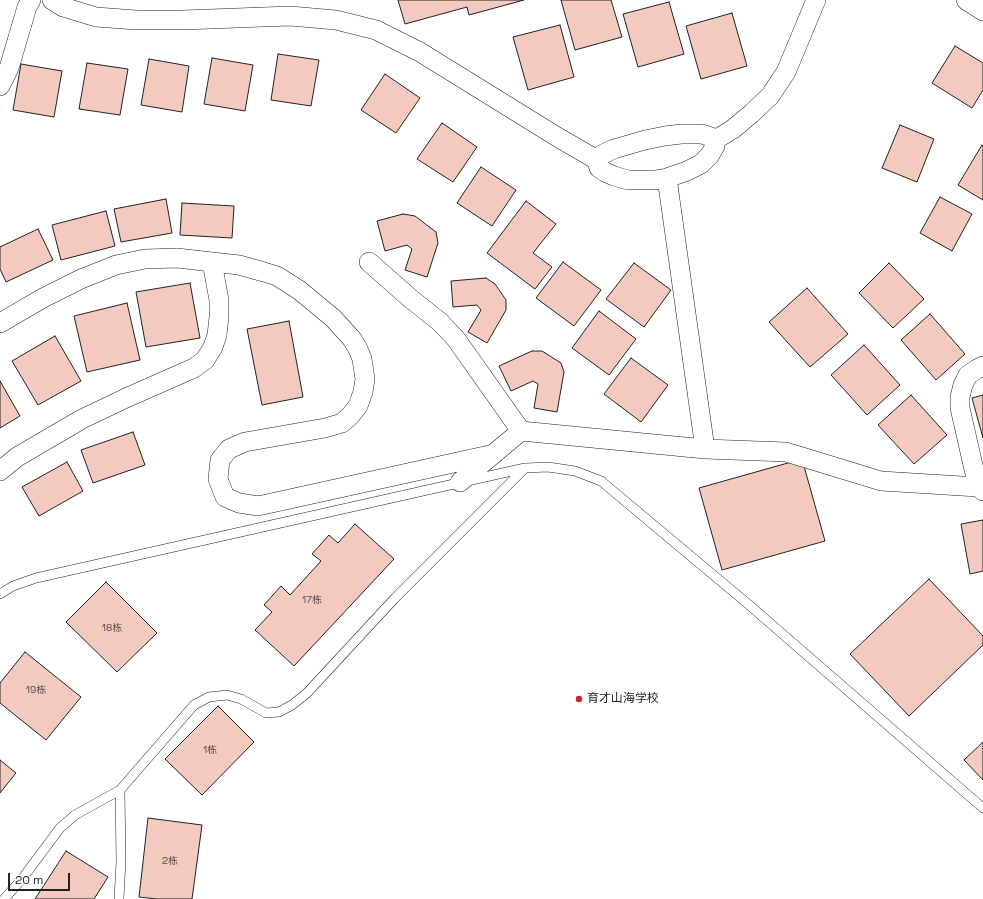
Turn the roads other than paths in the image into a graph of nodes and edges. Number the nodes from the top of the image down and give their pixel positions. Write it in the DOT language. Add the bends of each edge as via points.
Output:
graph roads {
  1 [pos="31,0"];
  2 [pos="52,0"];
  3 [pos="816,0"];
  4 [pos="966,0"];
  5 [pos="983,10"];
  6 [pos="0,86"];
  7 [pos="715,140"];
  8 [pos="597,160"];
  9 [pos="667,178"];
  10 [pos="212,262"];
  11 [pos="369,262"];
  12 [pos="0,323"];
  13 [pos="983,366"];
  14 [pos="521,431"];
  15 [pos="705,449"];
  16 [pos="494,454"];
  17 [pos="525,468"];
  18 [pos="0,471"];
  19 [pos="460,482"];
  20 [pos="981,489"];
  21 [pos="0,594"];
  22 [pos="120,790"];
  23 [pos="983,808"];
  24 [pos="4,899"];
  25 [pos="119,899"];
  1 -- 6 [label="street" via="9,68"];
  2 -- 8 [label="street" via="63,7 96,17 183,20 290,16 336,20 376,30 420,52"];
  3 -- 7 [label="street" via="786,72 770,96 733,129"];
  4 -- 5 [label="street"];
  7 -- 8 [label="street" via="702,134 665,136 614,149 602,154"];
  7 -- 9 [label="street" via="710,155 701,164"];
  8 -- 9 [label="street" via="599,168 628,180"];
  9 -- 15 [label="street"];
  10 -- 12 [label="street" via="177,258 145,259 116,265 49,295"];
  10 -- 16 [label="street" via="239,265 277,276 300,290 352,338 362,359 365,379 358,406 342,423 245,442 229,449 220,460 218,479 225,497 239,503 258,506"];
  10 -- 18 [label="street" via="219,300 219,318 217,335 205,360 194,368 82,419 17,457"];
  11 -- 14 [label="street" via="440,322 456,339"];
  13 -- 20 [label="street" via="968,376 960,397 960,408"];
  14 -- 15 [label="street"];
  14 -- 16 [label="street"];
  15 -- 20 [label="street" via="786,452 881,481"];
  16 -- 19 [label="street"];
  17 -- 19 [label="lane"];
  17 -- 22 [label="lane" via="395,598 307,693 292,705 279,712 266,713 241,699 227,695 208,697 194,706"];
  17 -- 23 [label="lane" via="548,467 575,471 601,481 748,604"];
  19 -- 21 [label="lane" via="36,578 13,586"];
  22 -- 24 [label="lane" via="67,820"];
  22 -- 25 [label="lane"];
}
